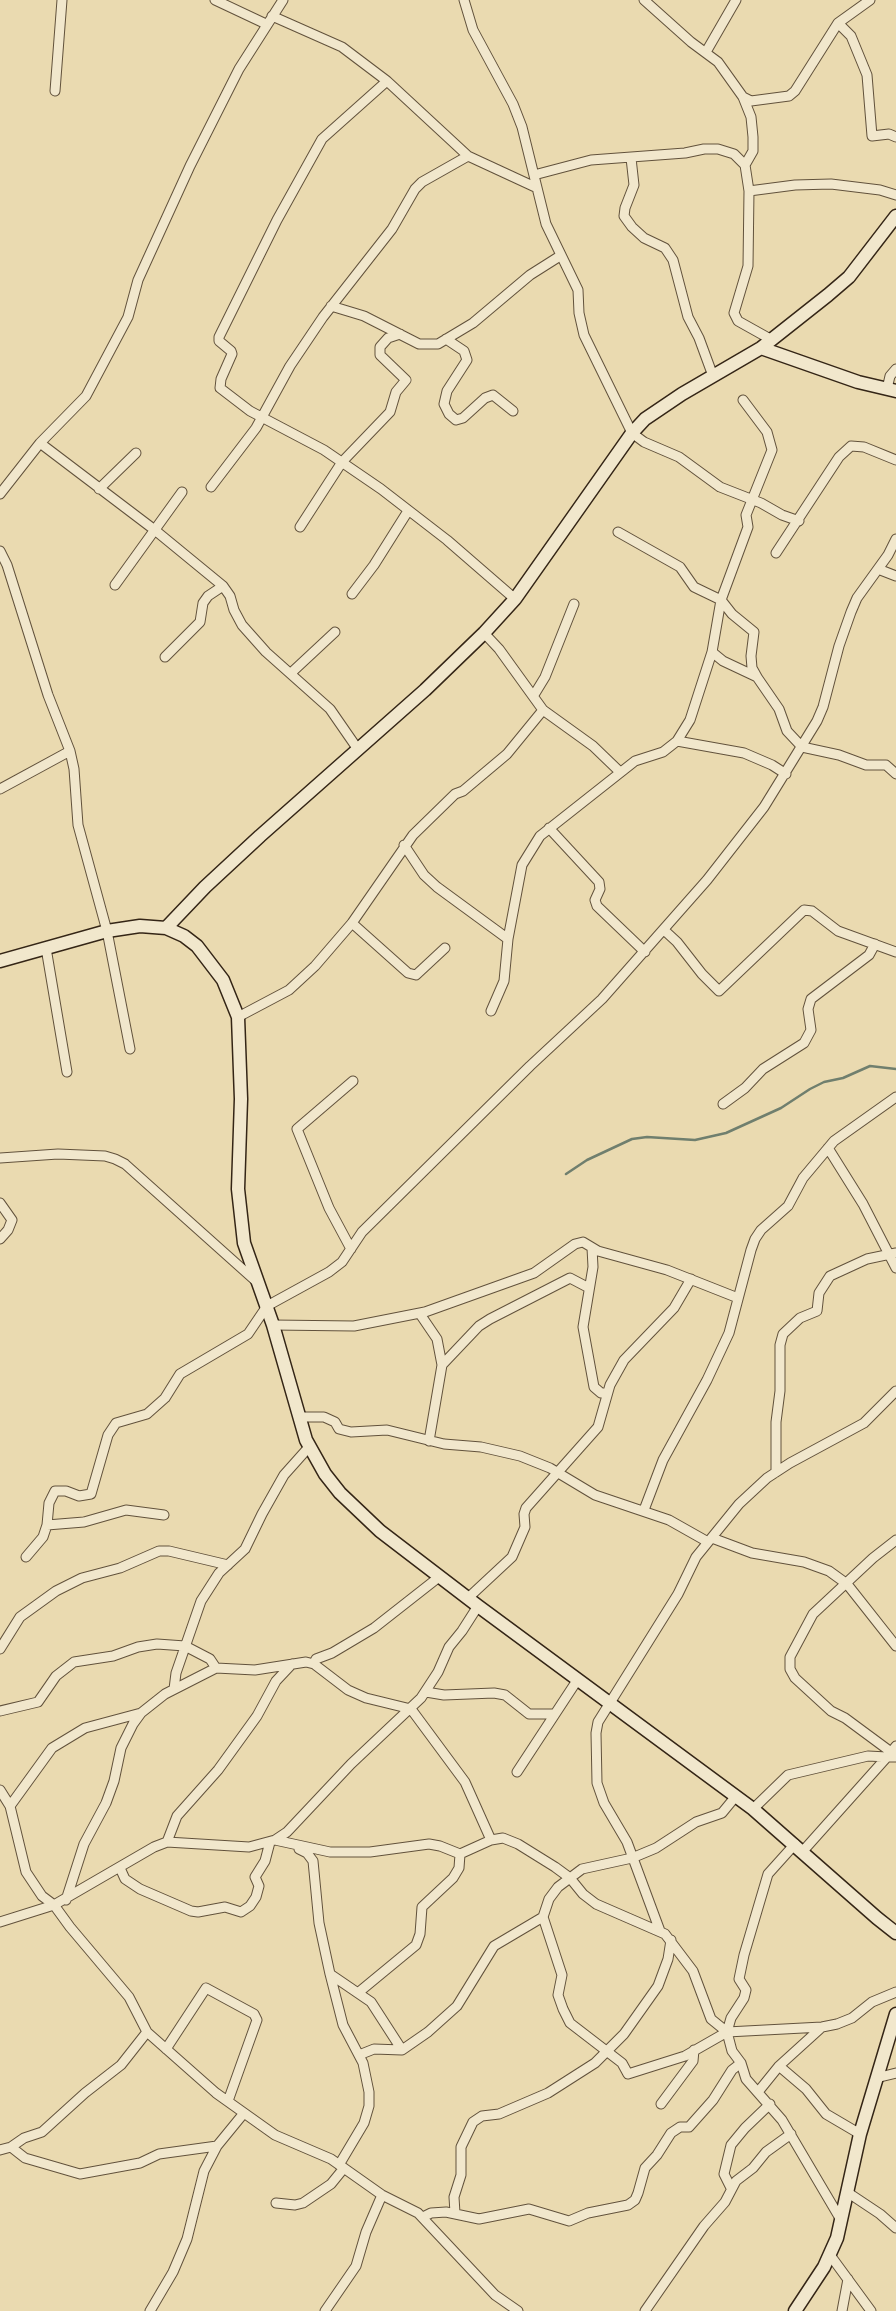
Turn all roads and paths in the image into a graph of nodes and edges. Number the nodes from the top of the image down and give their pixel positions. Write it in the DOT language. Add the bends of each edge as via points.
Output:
graph roads {
  1 [pos="62,0"];
  2 [pos="215,0"];
  3 [pos="283,0"];
  4 [pos="464,0"];
  5 [pos="644,0"];
  6 [pos="736,0"];
  7 [pos="870,0"];
  8 [pos="269,20"];
  9 [pos="838,23"];
  10 [pos="706,52"];
  11 [pos="387,81"];
  12 [pos="55,91"];
  13 [pos="743,97"];
  14 [pos="896,137"];
  15 [pos="468,156"];
  16 [pos="631,158"];
  17 [pos="745,165"];
  18 [pos="534,176"];
  19 [pos="536,187"];
  20 [pos="749,191"];
  21 [pos="896,195"];
  22 [pos="896,216"];
  23 [pos="560,256"];
  24 [pos="331,306"];
  25 [pos="400,334"];
  26 [pos="446,339"];
  27 [pos="766,344"];
  28 [pos="896,369"];
  29 [pos="713,376"];
  30 [pos="892,390"];
  31 [pos="743,400"];
  32 [pos="513,411"];
  33 [pos="262,418"];
  34 [pos="632,433"];
  35 [pos="40,443"];
  36 [pos="136,453"];
  37 [pos="896,460"];
  38 [pos="342,462"];
  39 [pos="211,487"];
  40 [pos="99,489"];
  41 [pos="182,492"];
  42 [pos="0,494"];
  43 [pos="752,499"];
  44 [pos="408,511"];
  45 [pos="799,521"];
  46 [pos="300,527"];
  47 [pos="156,531"];
  48 [pos="618,532"];
  49 [pos="896,539"];
  50 [pos="0,551"];
  51 [pos="776,553"];
  52 [pos="878,569"];
  53 [pos="896,576"];
  54 [pos="115,585"];
  55 [pos="223,586"];
  56 [pos="352,594"];
  57 [pos="515,599"];
  58 [pos="721,600"];
  59 [pos="573,604"];
  60 [pos="335,632"];
  61 [pos="484,633"];
  62 [pos="712,652"];
  63 [pos="165,657"];
  64 [pos="291,673"];
  65 [pos="757,677"];
  66 [pos="534,695"];
  67 [pos="543,710"];
  68 [pos="677,741"];
  69 [pos="802,747"];
  70 [pos="357,748"];
  71 [pos="70,751"];
  72 [pos="620,772"];
  73 [pos="786,774"];
  74 [pos="896,774"];
  75 [pos="0,789"];
  76 [pos="549,828"];
  77 [pos="404,845"];
  78 [pos="352,923"];
  79 [pos="166,928"];
  80 [pos="664,930"];
  81 [pos="107,931"];
  82 [pos="508,939"];
  83 [pos="875,944"];
  84 [pos="46,948"];
  85 [pos="445,948"];
  86 [pos="645,952"];
  87 [pos="896,952"];
  88 [pos="0,961"];
  89 [pos="491,1011"];
  90 [pos="238,1017"];
  91 [pos="130,1049"];
  92 [pos="67,1072"];
  93 [pos="353,1081"];
  94 [pos="896,1097"];
  95 [pos="723,1104"];
  96 [pos="828,1148"];
  97 [pos="0,1158"];
  98 [pos="0,1203"];
  99 [pos="0,1239"];
  100 [pos="592,1248"];
  101 [pos="351,1249"];
  102 [pos="893,1254"];
  103 [pos="896,1268"];
  104 [pos="691,1279"];
  105 [pos="259,1284"];
  106 [pos="589,1288"];
  107 [pos="738,1298"];
  108 [pos="267,1306"];
  109 [pos="420,1314"];
  110 [pos="273,1325"];
  111 [pos="442,1364"];
  112 [pos="896,1391"];
  113 [pos="607,1393"];
  114 [pos="896,1401"];
  115 [pos="883,1404"];
  116 [pos="300,1417"];
  117 [pos="429,1441"];
  118 [pos="309,1447"];
  119 [pos="776,1472"];
  120 [pos="559,1473"];
  121 [pos="644,1510"];
  122 [pos="164,1515"];
  123 [pos="47,1525"];
  124 [pos="710,1540"];
  125 [pos="896,1540"];
  126 [pos="26,1557"];
  127 [pos="228,1565"];
  128 [pos="439,1577"];
  129 [pos="847,1584"];
  130 [pos="473,1602"];
  131 [pos="185,1646"];
  132 [pos="896,1646"];
  133 [pos="0,1649"];
  134 [pos="293,1663"];
  135 [pos="314,1664"];
  136 [pos="216,1668"];
  137 [pos="578,1679"];
  138 [pos="174,1689"];
  139 [pos="426,1692"];
  140 [pos="609,1702"];
  141 [pos="411,1709"];
  142 [pos="0,1711"];
  143 [pos="141,1713"];
  144 [pos="555,1714"];
  145 [pos="893,1753"];
  146 [pos="517,1772"];
  147 [pos="0,1790"];
  148 [pos="736,1796"];
  149 [pos="10,1806"];
  150 [pos="753,1808"];
  151 [pos="491,1840"];
  152 [pos="277,1841"];
  153 [pos="167,1842"];
  154 [pos="799,1847"];
  155 [pos="460,1854"];
  156 [pos="632,1858"];
  157 [pos="120,1868"];
  158 [pos="570,1878"];
  159 [pos="66,1900"];
  160 [pos="54,1905"];
  161 [pos="543,1917"];
  162 [pos="0,1922"];
  163 [pos="660,1931"];
  164 [pos="896,1933"];
  165 [pos="671,1940"];
  166 [pos="330,1974"];
  167 [pos="359,1992"];
  168 [pos="896,1992"];
  169 [pos="896,2014"];
  170 [pos="822,2027"];
  171 [pos="147,2032"];
  172 [pos="727,2032"];
  173 [pos="166,2049"];
  174 [pos="402,2050"];
  175 [pos="694,2050"];
  176 [pos="607,2051"];
  177 [pos="359,2055"];
  178 [pos="741,2063"];
  179 [pos="779,2066"];
  180 [pos="896,2073"];
  181 [pos="876,2078"];
  182 [pos="758,2092"];
  183 [pos="228,2101"];
  184 [pos="661,2104"];
  185 [pos="770,2104"];
  186 [pos="244,2113"];
  187 [pos="791,2134"];
  188 [pos="860,2134"];
  189 [pos="11,2147"];
  190 [pos="217,2147"];
  191 [pos="0,2150"];
  192 [pos="341,2167"];
  193 [pos="731,2188"];
  194 [pos="847,2192"];
  195 [pos="382,2195"];
  196 [pos="276,2203"];
  197 [pos="455,2213"];
  198 [pos="423,2217"];
  199 [pos="842,2221"];
  200 [pos="896,2228"];
  201 [pos="831,2255"];
  202 [pos="848,2279"];
  203 [pos="150,2311"];
  204 [pos="325,2311"];
  205 [pos="518,2311"];
  206 [pos="645,2311"];
  207 [pos="794,2311"];
  208 [pos="842,2311"];
  209 [pos="872,2311"];
  1 -- 12 [label="street"];
  2 -- 8 [label="street"];
  3 -- 8 [label="street"];
  4 -- 18 [label="street" via="473,30 513,104"];
  5 -- 10 [label="street"];
  6 -- 10 [label="street"];
  7 -- 9 [label="street"];
  8 -- 11 [label="street" via="342,47"];
  8 -- 35 [label="street" via="190,166 112,349 86,396"];
  9 -- 13 [label="street" via="789,96 751,101"];
  9 -- 14 [label="street" via="851,36 867,75 872,136"];
  10 -- 13 [label="street"];
  11 -- 15 [label="street"];
  11 -- 33 [label="street" via="322,139 219,337 232,354 220,388"];
  13 -- 17 [label="street" via="754,137"];
  15 -- 19 [label="street"];
  15 -- 24 [label="street" via="422,182 392,229"];
  16 -- 17 [label="street" via="718,149 734,154"];
  16 -- 18 [label="street" via="591,160"];
  16 -- 29 [label="street" via="634,185 624,216 644,238 665,248 673,260 688,317"];
  17 -- 20 [label="street"];
  18 -- 19 [label="street"];
  19 -- 23 [label="street"];
  20 -- 21 [label="street" via="831,184"];
  20 -- 27 [label="street" via="748,266 734,313"];
  22 -- 27 [label="street" via="849,277"];
  23 -- 26 [label="street"];
  23 -- 34 [label="street" via="578,290 584,335"];
  24 -- 25 [label="street"];
  24 -- 33 [label="street"];
  25 -- 26 [label="street" via="419,344"];
  25 -- 38 [label="street" via="380,346 380,355 406,380 396,392 390,412"];
  26 -- 32 [label="street" via="464,351 467,360 447,391 444,404 449,414 456,420 463,418 493,396"];
  27 -- 29 [label="street"];
  27 -- 30 [label="street" via="858,382"];
  28 -- 30 [label="street" via="890,376"];
  29 -- 34 [label="street" via="645,419"];
  31 -- 43 [label="street" via="767,432 772,450"];
  33 -- 38 [label="street"];
  33 -- 39 [label="street"];
  34 -- 43 [label="street" via="679,457 720,487"];
  34 -- 57 [label="street"];
  35 -- 40 [label="street"];
  35 -- 42 [label="street"];
  36 -- 40 [label="street"];
  37 -- 45 [label="street" via="851,446 839,457"];
  38 -- 44 [label="street"];
  38 -- 46 [label="street"];
  40 -- 47 [label="street"];
  41 -- 47 [label="street"];
  43 -- 45 [label="street"];
  43 -- 58 [label="street" via="746,515 748,527"];
  44 -- 56 [label="street"];
  44 -- 57 [label="street"];
  45 -- 51 [label="street"];
  47 -- 54 [label="street"];
  47 -- 55 [label="street"];
  48 -- 58 [label="street" via="680,567 694,587"];
  49 -- 52 [label="street"];
  50 -- 71 [label="street"];
  52 -- 53 [label="street"];
  52 -- 69 [label="street" via="851,612 823,707"];
  55 -- 63 [label="street" via="208,596 200,622"];
  55 -- 64 [label="street" via="242,625"];
  57 -- 61 [label="street"];
  58 -- 62 [label="street"];
  58 -- 65 [label="street" via="754,632 751,656"];
  59 -- 66 [label="street"];
  60 -- 64 [label="street"];
  61 -- 66 [label="street"];
  61 -- 70 [label="street"];
  62 -- 65 [label="street"];
  62 -- 68 [label="street" via="690,720"];
  64 -- 70 [label="street" via="330,709"];
  65 -- 69 [label="street" via="779,709 787,732"];
  66 -- 67 [label="street"];
  67 -- 72 [label="street"];
  67 -- 77 [label="street" via="508,754 455,794"];
  68 -- 72 [label="street"];
  68 -- 73 [label="street" via="744,753"];
  69 -- 73 [label="street"];
  69 -- 74 [label="street" via="866,765 886,765"];
  70 -- 79 [label="street"];
  71 -- 75 [label="street"];
  71 -- 81 [label="street" via="78,825"];
  72 -- 76 [label="street"];
  73 -- 80 [label="street"];
  76 -- 82 [label="street" via="522,866"];
  76 -- 86 [label="street" via="599,882 597,906"];
  77 -- 78 [label="street"];
  77 -- 82 [label="street" via="424,875"];
  78 -- 85 [label="street" via="408,973 416,975"];
  78 -- 90 [label="street" via="289,990"];
  79 -- 81 [label="street"];
  79 -- 90 [label="street" via="184,936 208,959 223,980"];
  80 -- 83 [label="street" via="719,990 804,910 838,931"];
  80 -- 86 [label="street"];
  81 -- 84 [label="street"];
  81 -- 91 [label="street"];
  82 -- 89 [label="street" via="504,981"];
  83 -- 87 [label="street"];
  83 -- 95 [label="street" via="869,956 811,999 811,1030 804,1044 763,1069"];
  84 -- 88 [label="street"];
  84 -- 92 [label="street"];
  86 -- 101 [label="street" via="362,1232"];
  90 -- 105 [label="street" via="238,1207 244,1244"];
  93 -- 101 [label="street" via="297,1129"];
  94 -- 96 [label="street"];
  96 -- 102 [label="street"];
  96 -- 107 [label="street" via="803,1178 788,1206 755,1240"];
  97 -- 105 [label="street" via="58,1154 115,1159"];
  98 -- 99 [label="street" via="12,1220"];
  100 -- 104 [label="street"];
  100 -- 106 [label="street"];
  100 -- 109 [label="street" via="583,1242 575,1244 534,1273"];
  101 -- 108 [label="street" via="329,1272"];
  102 -- 103 [label="street"];
  102 -- 119 [label="street" via="867,1259 830,1276 819,1293 817,1311 800,1318 783,1334"];
  104 -- 107 [label="street"];
  104 -- 113 [label="street" via="674,1308 624,1360"];
  105 -- 108 [label="street"];
  106 -- 111 [label="street" via="570,1278 490,1319"];
  106 -- 113 [label="street" via="583,1327 591,1375 597,1391"];
  107 -- 121 [label="street" via="729,1333 663,1460"];
  108 -- 110 [label="street"];
  108 -- 123 [label="street" via="248,1334 180,1374 152,1410 116,1423 108,1434 91,1494 55,1492"];
  109 -- 110 [label="street" via="354,1326"];
  109 -- 111 [label="street" via="437,1339"];
  110 -- 116 [label="street"];
  111 -- 117 [label="street"];
  112 -- 115 [label="street"];
  113 -- 120 [label="street" via="598,1427"];
  114 -- 115 [label="street"];
  115 -- 119 [label="street" via="864,1423"];
  116 -- 117 [label="street" via="324,1417 351,1432 387,1430"];
  116 -- 118 [label="street"];
  117 -- 120 [label="street" via="520,1456"];
  118 -- 127 [label="street" via="284,1475 245,1549"];
  118 -- 128 [label="street" via="355,1508"];
  119 -- 124 [label="street" via="748,1494"];
  120 -- 121 [label="street" via="595,1494"];
  120 -- 130 [label="street" via="526,1508 525,1527 512,1557"];
  121 -- 124 [label="street"];
  122 -- 123 [label="street" via="126,1510 84,1522"];
  123 -- 126 [label="street"];
  124 -- 129 [label="street" via="822,1567"];
  124 -- 140 [label="street"];
  125 -- 129 [label="street"];
  127 -- 131 [label="street" via="201,1601"];
  127 -- 133 [label="street" via="159,1551 82,1578 20,1617"];
  128 -- 130 [label="street"];
  128 -- 135 [label="street" via="374,1628"];
  129 -- 132 [label="street"];
  129 -- 145 [label="street" via="806,1624 790,1657 790,1669 831,1711"];
  130 -- 137 [label="street"];
  130 -- 139 [label="street" via="462,1631"];
  131 -- 136 [label="street"];
  131 -- 138 [label="street"];
  131 -- 142 [label="street" via="157,1644 74,1662 62,1670 38,1702"];
  134 -- 135 [label="street"];
  134 -- 136 [label="street" via="255,1670"];
  134 -- 153 [label="street" via="276,1681 218,1770 177,1816"];
  135 -- 141 [label="street" via="348,1690"];
  136 -- 138 [label="street"];
  137 -- 140 [label="street"];
  137 -- 144 [label="street"];
  138 -- 143 [label="street"];
  139 -- 141 [label="street"];
  139 -- 144 [label="street" via="494,1693 505,1695 529,1714"];
  140 -- 148 [label="street"];
  140 -- 156 [label="street" via="596,1733 597,1783"];
  141 -- 151 [label="street" via="465,1782"];
  141 -- 152 [label="street" via="351,1763"];
  143 -- 149 [label="street" via="85,1728 52,1748"];
  143 -- 159 [label="street" via="121,1748 114,1781 84,1844"];
  144 -- 146 [label="street"];
  145 -- 150 [label="street" via="793,1773"];
  145 -- 154 [label="street"];
  147 -- 149 [label="street"];
  148 -- 150 [label="street"];
  148 -- 156 [label="street" via="722,1813 696,1822"];
  149 -- 160 [label="street" via="26,1872"];
  150 -- 154 [label="street"];
  151 -- 155 [label="street"];
  151 -- 158 [label="street" via="518,1844"];
  152 -- 153 [label="street" via="249,1847"];
  152 -- 155 [label="street" via="330,1852 429,1844"];
  152 -- 157 [label="street" via="255,1877 257,1898 241,1912 225,1906 191,1912 139,1889 125,1879"];
  152 -- 166 [label="street" via="307,1853 313,1861"];
  153 -- 157 [label="street"];
  154 -- 164 [label="street"];
  154 -- 172 [label="street" via="768,1874 739,1979 746,1990 744,1998"];
  155 -- 167 [label="street" via="453,1878 422,1907 416,1945"];
  156 -- 158 [label="street" via="582,1869"];
  156 -- 163 [label="street"];
  157 -- 159 [label="street"];
  158 -- 161 [label="street" via="549,1899"];
  158 -- 163 [label="street" via="596,1904"];
  159 -- 160 [label="street"];
  160 -- 162 [label="street"];
  160 -- 171 [label="street" via="129,1997"];
  161 -- 174 [label="street" via="494,1946 457,2006"];
  161 -- 176 [label="street" via="562,1975 558,1995 563,2009 570,2023"];
  163 -- 165 [label="street"];
  165 -- 172 [label="street" via="698,1981 711,2019"];
  165 -- 176 [label="street" via="658,1986"];
  166 -- 167 [label="street"];
  166 -- 177 [label="street" via="344,2025"];
  167 -- 174 [label="street" via="379,2012"];
  168 -- 170 [label="street" via="872,2002 849,2020"];
  169 -- 181 [label="street"];
  170 -- 172 [label="street"];
  170 -- 179 [label="street"];
  171 -- 173 [label="street"];
  171 -- 189 [label="street" via="121,2065 42,2132"];
  172 -- 175 [label="street"];
  172 -- 178 [label="street"];
  173 -- 183 [label="street"];
  173 -- 183 [label="street" via="206,1988 254,2014 257,2020"];
  174 -- 177 [label="street" via="374,2049"];
  175 -- 176 [label="street" via="628,2074"];
  175 -- 184 [label="street" via="693,2061"];
  176 -- 197 [label="street" via="548,2093 473,2122 459,2154"];
  177 -- 192 [label="street" via="367,2075 369,2106"];
  178 -- 182 [label="street" via="746,2080"];
  178 -- 197 [label="street" via="689,2127 671,2133 645,2168 635,2200 628,2205 569,2221 529,2209 479,2219"];
  179 -- 182 [label="street"];
  179 -- 188 [label="street" via="826,2114"];
  180 -- 181 [label="street"];
  181 -- 188 [label="street"];
  182 -- 185 [label="street"];
  183 -- 186 [label="street"];
  185 -- 187 [label="street"];
  185 -- 193 [label="street" via="731,2145 724,2174"];
  186 -- 190 [label="street"];
  186 -- 192 [label="street" via="275,2135"];
  187 -- 193 [label="street"];
  187 -- 199 [label="street"];
  188 -- 194 [label="street"];
  189 -- 190 [label="street" via="26,2158 80,2174 140,2163 159,2154"];
  189 -- 191 [label="street"];
  190 -- 203 [label="street" via="199,2184 187,2239"];
  192 -- 195 [label="street"];
  192 -- 196 [label="street" via="331,2184 303,2203"];
  193 -- 206 [label="street"];
  194 -- 199 [label="street"];
  194 -- 200 [label="street"];
  195 -- 198 [label="street"];
  195 -- 204 [label="street" via="356,2266"];
  197 -- 198 [label="street"];
  198 -- 205 [label="street" via="495,2295"];
  199 -- 201 [label="street"];
  201 -- 202 [label="street"];
  201 -- 207 [label="street"];
  202 -- 208 [label="street"];
  202 -- 209 [label="street"];
}
